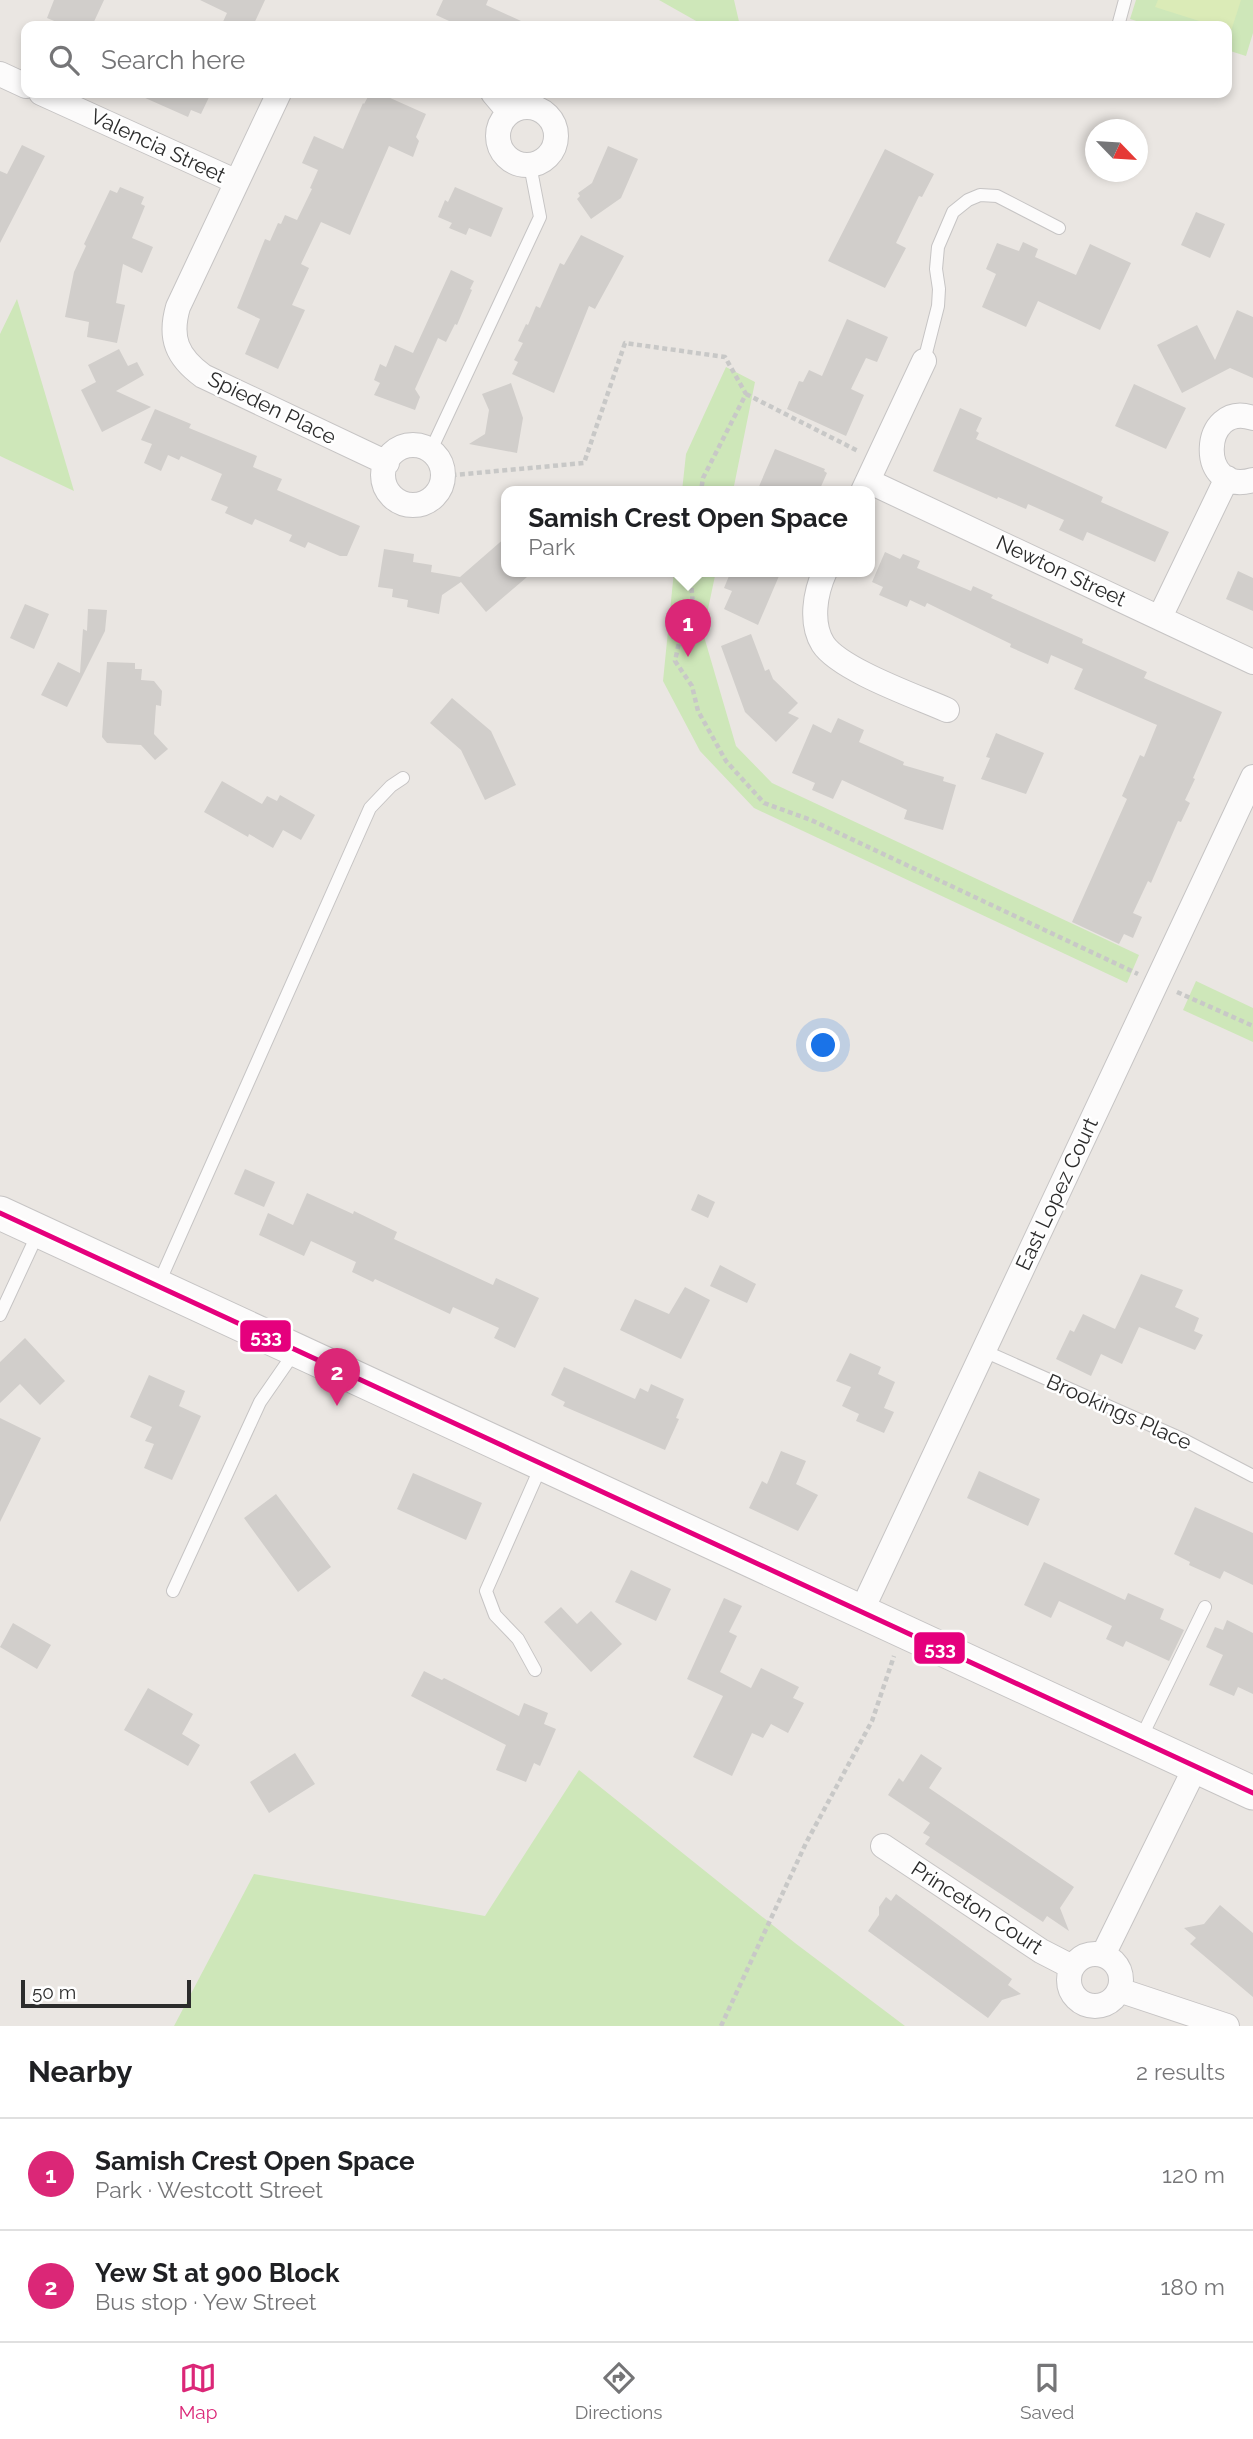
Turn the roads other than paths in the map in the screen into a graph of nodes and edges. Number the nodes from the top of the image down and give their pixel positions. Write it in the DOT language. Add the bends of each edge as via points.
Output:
graph roads {
  1 [pos="1125,0"];
  2 [pos="1119,21"];
  3 [pos="0,74"];
  4 [pos="21,84"];
  5 [pos="52,98"];
  6 [pos="277,98"];
  7 [pos="497,98"];
  8 [pos="509,112"];
  9 [pos="530,165"];
  10 [pos="237,182"];
  11 [pos="1059,228"];
  12 [pos="924,361"];
  13 [pos="1253,418"];
  14 [pos="430,450"];
  15 [pos="387,463"];
  16 [pos="870,477"];
  17 [pos="1227,478"];
  18 [pos="1253,480"];
  19 [pos="822,577"];
  20 [pos="1160,617"];
  21 [pos="1253,662"];
  22 [pos="947,710"];
  23 [pos="1253,777"];
  24 [pos="403,778"];
  25 [pos="0,1213"];
  26 [pos="39,1231"];
  27 [pos="157,1285"];
  28 [pos="0,1315"];
  29 [pos="296,1350"];
  30 [pos="984,1351"];
  31 [pos="543,1464"];
  32 [pos="1253,1476"];
  33 [pos="173,1591"];
  34 [pos="1205,1607"];
  35 [pos="862,1612"];
  36 [pos="535,1670"];
  37 [pos="1139,1740"];
  38 [pos="1196,1766"];
  39 [pos="1253,1793"];
  40 [pos="883,1846"];
  41 [pos="1103,1955"];
  42 [pos="1072,1967"];
  43 [pos="1119,1990"];
  44 [pos="1227,2026"];
  1 -- 2 [label="lane"];
  3 -- 4 [label="street"];
  5 -- 10 [label="street, Valencia Street"];
  6 -- 10 [label="street, Spieden Place"];
  7 -- 8 [label="street"];
  8 -- 9 [label="street" via="501,122 499,145 514,162"];
  8 -- 9 [label="street" via="529,106 540,109 554,126 553,149"];
  9 -- 14 [label="lane" via="540,217"];
  10 -- 15 [label="street, Spieden Place" via="178,307 173,325 181,354 202,376"];
  11 -- 12 [label="lane" via="997,196 980,195 953,212 938,247 938,306"];
  12 -- 16 [label="street"];
  13 -- 17 [label="street" via="1236,416 1212,438 1212,461"];
  14 -- 15 [label="street" via="403,447"];
  14 -- 15 [label="street" via="443,476 440,488 424,503 412,505 391,496 383,474"];
  16 -- 20 [label="street, Newton Street"];
  17 -- 18 [label="street"];
  17 -- 20 [label="street"];
  19 -- 22 [label="street" via="814,618 824,645 847,665"];
  20 -- 21 [label="street, Newton Street"];
  23 -- 30 [label="street, East Lopez Court"];
  24 -- 27 [label="lane" via="370,808"];
  25 -- 26 [label="street"];
  26 -- 27 [label="street"];
  26 -- 28 [label="lane"];
  27 -- 29 [label="street"];
  29 -- 31 [label="street"];
  29 -- 33 [label="lane" via="260,1402"];
  30 -- 32 [label="lane, Brookings Place" via="1182,1439"];
  30 -- 35 [label="street, East Lopez Court"];
  31 -- 35 [label="street"];
  31 -- 36 [label="lane" via="486,1591 495,1615 518,1639"];
  34 -- 37 [label="lane"];
  35 -- 37 [label="street"];
  37 -- 38 [label="street"];
  38 -- 39 [label="street"];
  38 -- 41 [label="street"];
  40 -- 42 [label="street, Princeton Court"];
  41 -- 42 [label="street" via="1080,1958"];
  41 -- 43 [label="street" via="1119,1969"];
  42 -- 43 [label="street" via="1071,1991 1089,2006 1112,2000"];
  43 -- 44 [label="street"];
}
